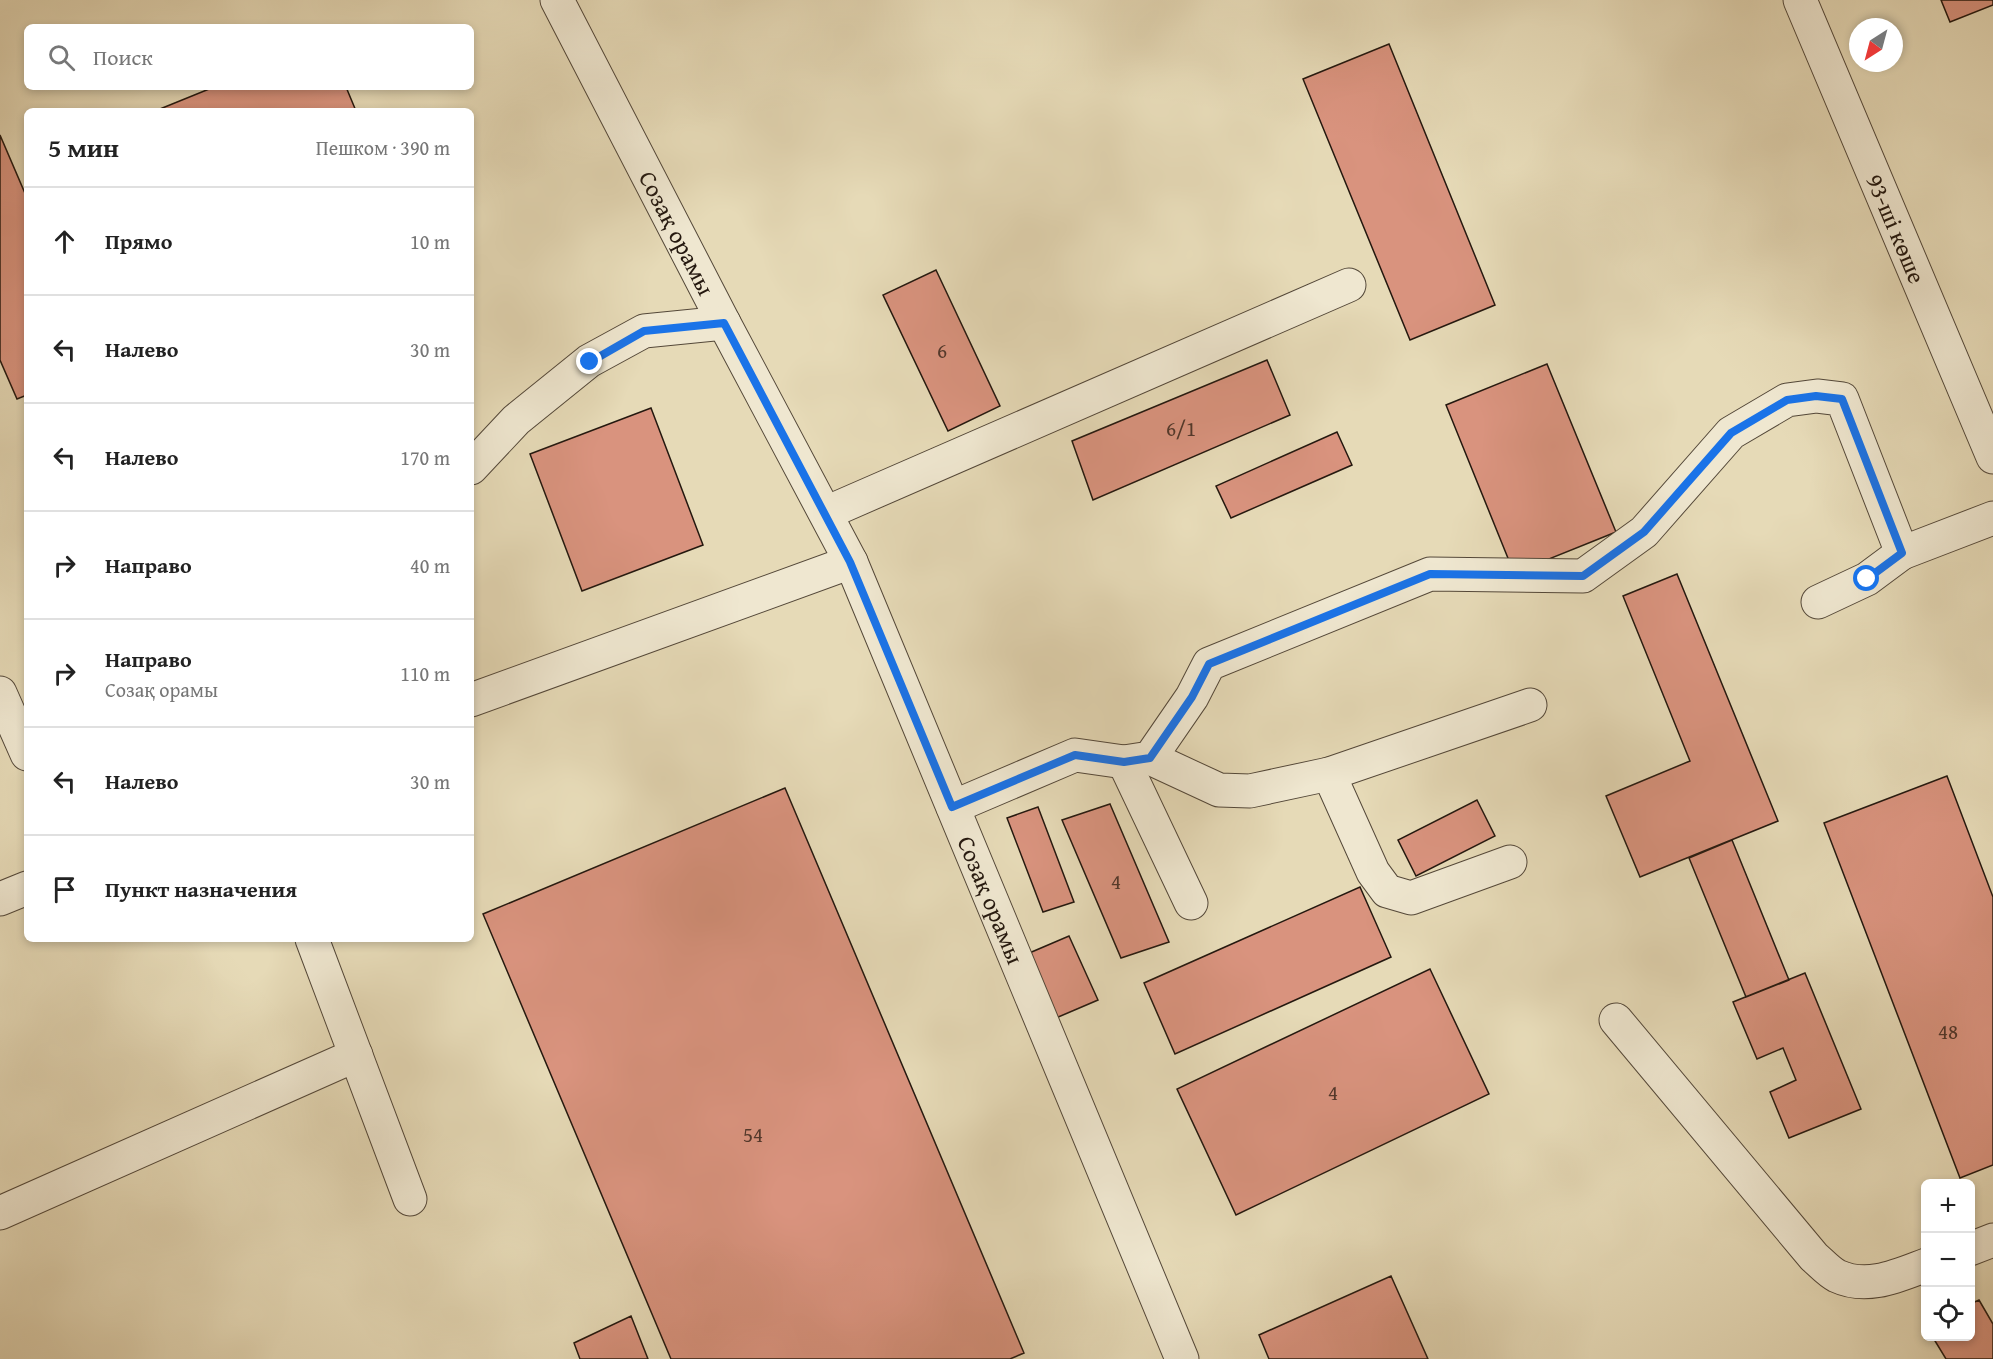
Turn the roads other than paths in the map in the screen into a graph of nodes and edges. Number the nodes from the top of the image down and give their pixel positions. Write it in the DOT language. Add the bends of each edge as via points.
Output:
graph roads {
  1 [pos="557,0"];
  2 [pos="1800,0"];
  3 [pos="1349,285"];
  4 [pos="724,323"];
  5 [pos="1993,457"];
  6 [pos="474,465"];
  7 [pos="826,513"];
  8 [pos="1993,518"];
  9 [pos="1902,553"];
  10 [pos="850,562"];
  11 [pos="1818,602"];
  12 [pos="0,693"];
  13 [pos="474,699"];
  14 [pos="1530,705"];
  15 [pos="24,747"];
  16 [pos="1137,760"];
  17 [pos="1329,774"];
  18 [pos="952,807"];
  19 [pos="1510,862"];
  20 [pos="24,889"];
  21 [pos="0,899"];
  22 [pos="1191,903"];
  23 [pos="313,942"];
  24 [pos="1616,1020"];
  25 [pos="356,1055"];
  26 [pos="410,1199"];
  27 [pos="0,1213"];
  28 [pos="1993,1240"];
  29 [pos="1975,1247"];
  30 [pos="1921,1267"];
  31 [pos="1182,1359"];
  1 -- 4 [label="lane, Созақ орамы"];
  2 -- 5 [label="lane, 93-ші көше"];
  3 -- 7 [label="lane"];
  4 -- 6 [label="lane" via="644,331 590,362 516,420"];
  4 -- 7 [label="lane, Созақ орамы"];
  7 -- 10 [label="lane, Созақ орамы"];
  8 -- 9 [label="lane"];
  9 -- 11 [label="lane" via="1867,579"];
  9 -- 16 [label="lane" via="1842,399 1816,396 1787,400 1731,433 1644,532 1583,576 1430,574 1209,664 1192,697"];
  10 -- 13 [label="lane"];
  10 -- 18 [label="lane, Созақ орамы"];
  12 -- 15 [label="lane"];
  14 -- 17 [label="lane"];
  16 -- 17 [label="lane" via="1219,790 1250,791"];
  16 -- 18 [label="lane" via="1075,755"];
  16 -- 22 [label="lane"];
  17 -- 19 [label="lane" via="1373,872 1387,891 1411,898"];
  18 -- 31 [label="lane, Созақ орамы"];
  20 -- 21 [label="lane"];
  23 -- 25 [label="lane"];
  24 -- 30 [label="lane" via="1814,1257 1836,1275 1861,1283 1889,1279"];
  25 -- 26 [label="lane"];
  25 -- 27 [label="lane"];
  28 -- 29 [label="lane"];
}
